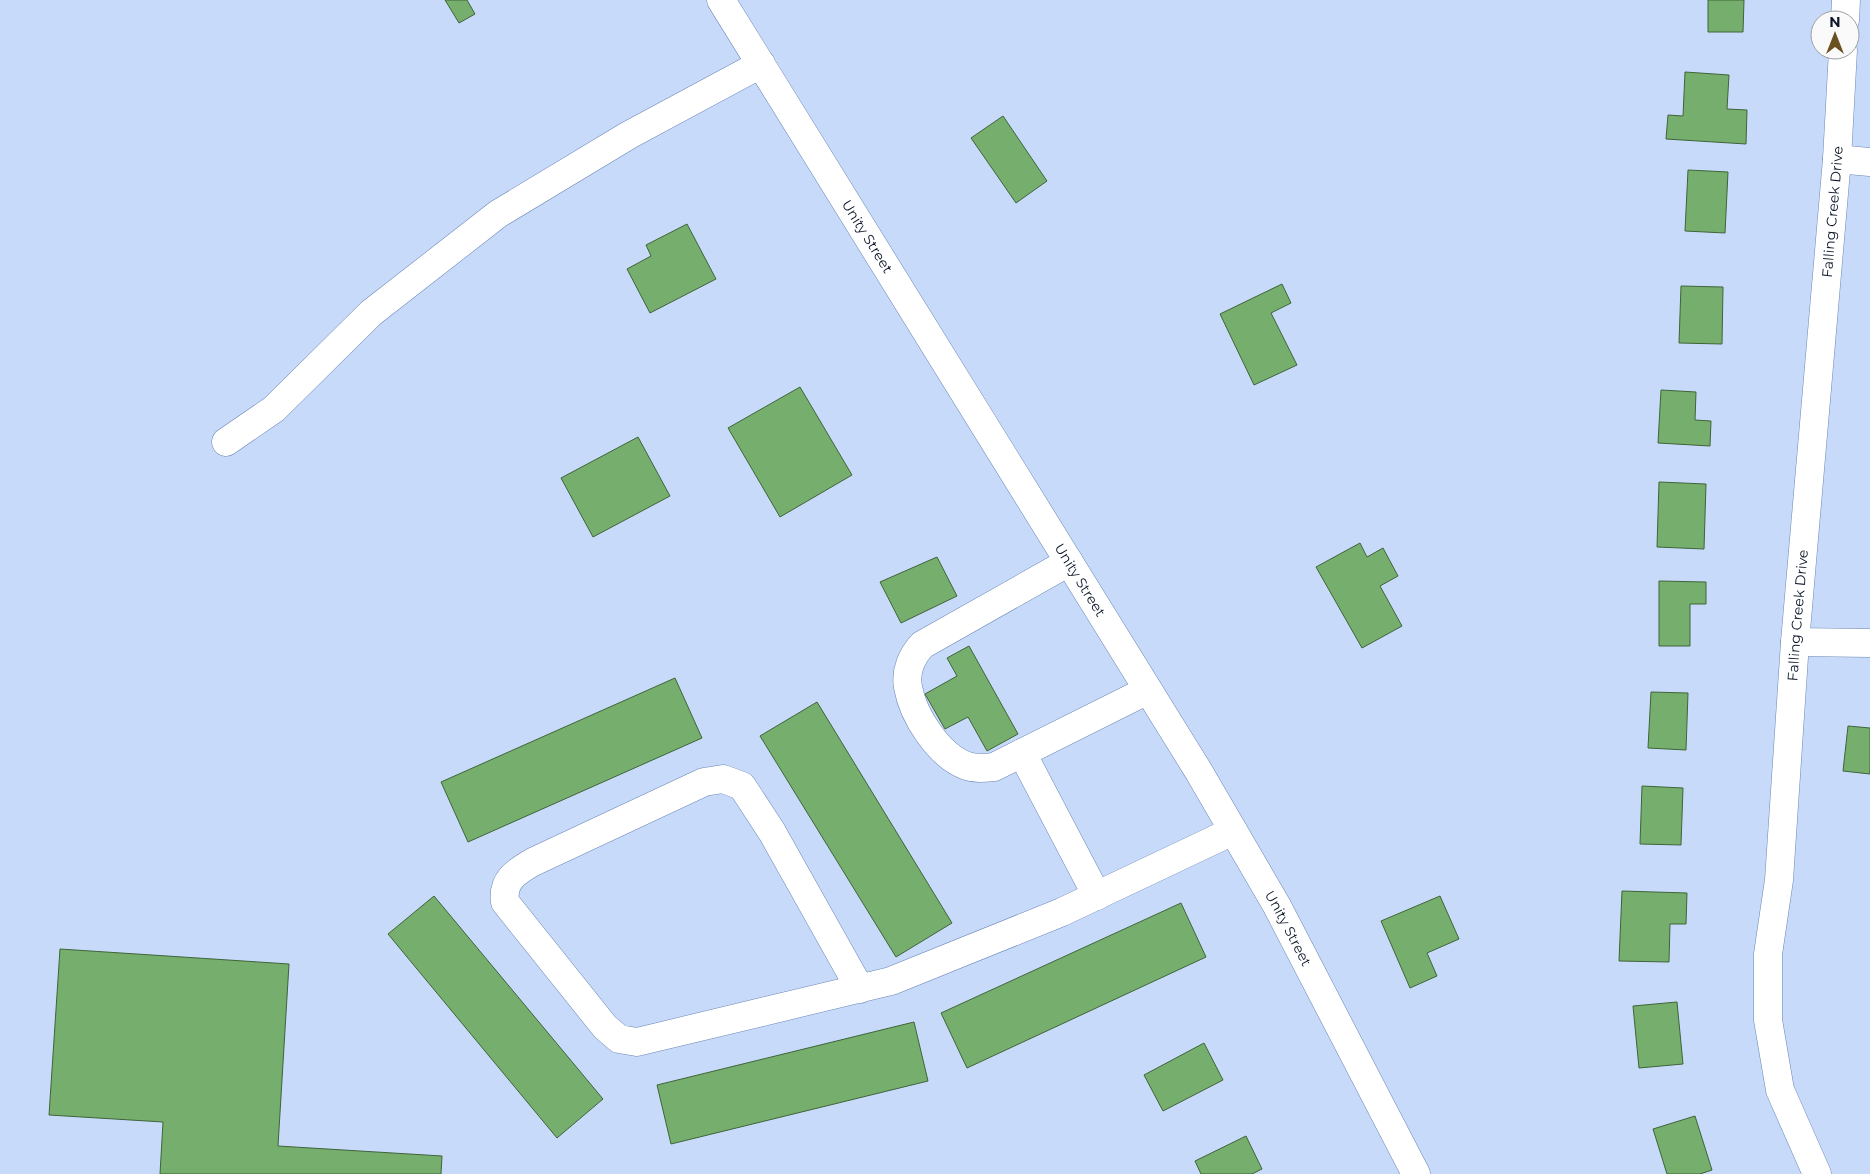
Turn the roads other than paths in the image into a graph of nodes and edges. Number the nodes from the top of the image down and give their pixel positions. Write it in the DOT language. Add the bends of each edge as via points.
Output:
graph roads {
  1 [pos="721,0"];
  2 [pos="1842,60"];
  3 [pos="761,64"];
  4 [pos="1837,159"];
  5 [pos="1870,162"];
  6 [pos="226,442"];
  7 [pos="1069,562"];
  8 [pos="1796,642"];
  9 [pos="1870,643"];
  10 [pos="1148,690"];
  11 [pos="1022,753"];
  12 [pos="1233,831"];
  13 [pos="1097,896"];
  14 [pos="860,989"];
  15 [pos="1416,1174"];
  16 [pos="1817,1174"];
  1 -- 3 [label="street, Unity Street"];
  2 -- 4 [label="street, Falling Creek Drive"];
  3 -- 6 [label="street" via="629,135 498,214 371,313 274,409"];
  3 -- 7 [label="street, Unity Street"];
  4 -- 5 [label="street"];
  4 -- 8 [label="street, Falling Creek Drive"];
  7 -- 10 [label="street, Unity Street"];
  7 -- 11 [label="street" via="922,645 913,655 908,687 915,710 954,760 978,769 994,767"];
  8 -- 9 [label="street"];
  8 -- 16 [label="street, Falling Creek Drive" via="1779,880 1768,954 1768,1020 1780,1090"];
  10 -- 11 [label="street"];
  10 -- 12 [label="street, Unity Street"];
  11 -- 13 [label="street"];
  12 -- 13 [label="street"];
  12 -- 15 [label="street, Unity Street" via="1277,906"];
  13 -- 14 [label="street" via="892,981"];
  14 -- 14 [label="street" via="637,1042 619,1039 605,1027 504,902 503,890 514,874 533,862 704,782 723,779 742,786 772,832"];
}
